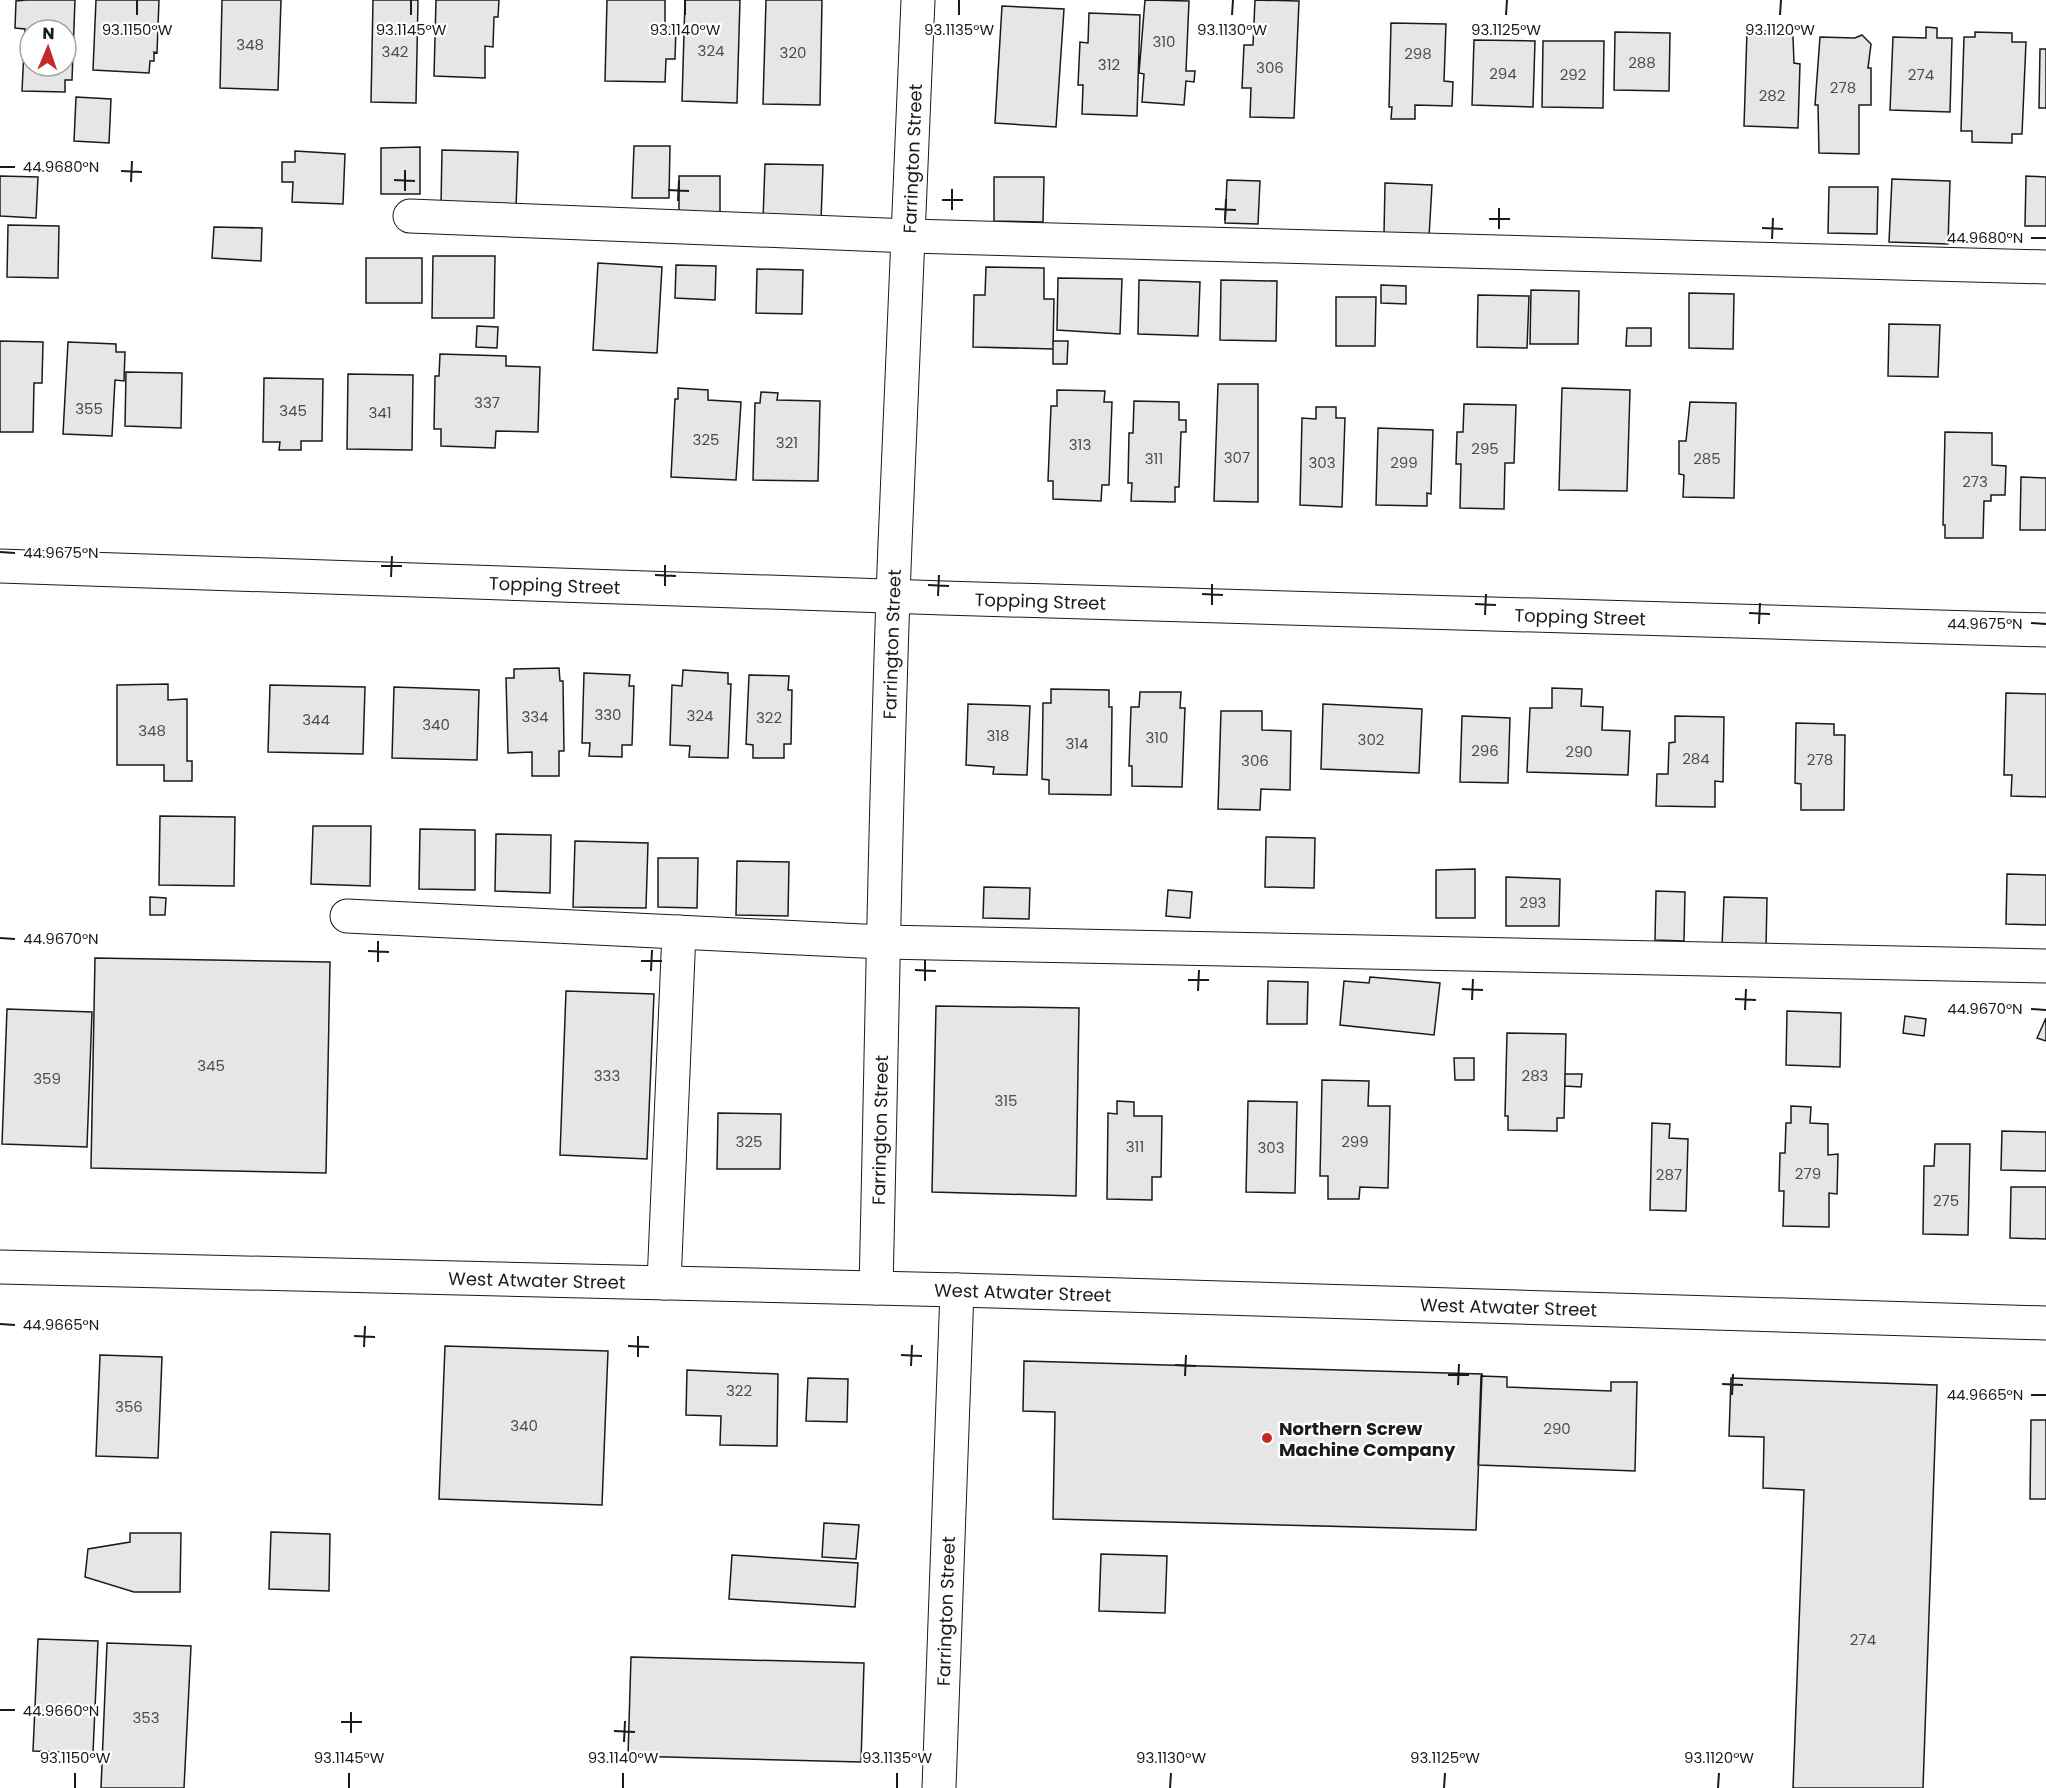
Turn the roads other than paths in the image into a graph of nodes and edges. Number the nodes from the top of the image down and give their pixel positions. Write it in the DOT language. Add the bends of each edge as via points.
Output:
graph roads {
  1 [pos="918,0"];
  2 [pos="410,216"];
  3 [pos="910,236"];
  4 [pos="2046,267"];
  5 [pos="0,566"];
  6 [pos="894,594"];
  7 [pos="2046,630"];
  8 [pos="347,916"];
  9 [pos="679,932"];
  10 [pos="883,942"];
  11 [pos="2046,966"];
  12 [pos="0,1267"];
  13 [pos="664,1283"];
  14 [pos="876,1288"];
  15 [pos="957,1290"];
  16 [pos="2046,1323"];
  17 [pos="939,1788"];
  1 -- 3 [label="street, Farrington Street"];
  2 -- 3 [label="street"];
  3 -- 4 [label="street"];
  3 -- 6 [label="street, Farrington Street"];
  5 -- 6 [label="street, Topping Street"];
  6 -- 7 [label="street, Topping Street"];
  6 -- 10 [label="street, Farrington Street"];
  8 -- 9 [label="street"];
  9 -- 10 [label="street"];
  9 -- 13 [label="street"];
  10 -- 11 [label="street"];
  10 -- 14 [label="street, Farrington Street"];
  12 -- 13 [label="street, West Atwater Street"];
  13 -- 14 [label="street, West Atwater Street"];
  14 -- 15 [label="street, West Atwater Street"];
  15 -- 16 [label="street, West Atwater Street"];
  15 -- 17 [label="street, Farrington Street"];
}
